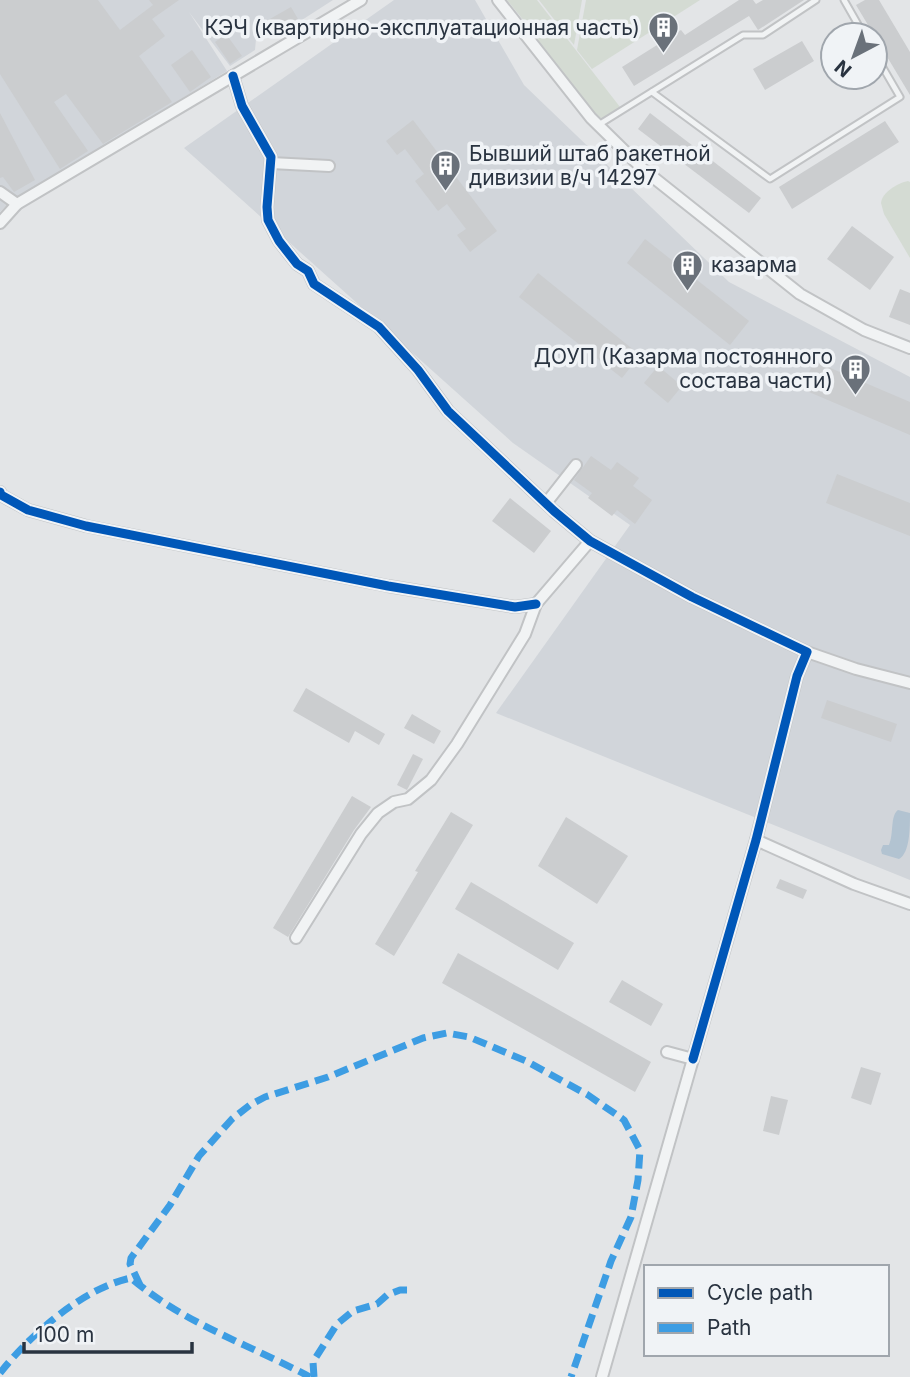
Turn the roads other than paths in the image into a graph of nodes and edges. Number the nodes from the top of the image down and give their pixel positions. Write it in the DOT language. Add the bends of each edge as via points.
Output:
graph roads {
  1 [pos="361,0"];
  2 [pos="498,0"];
  3 [pos="816,0"];
  4 [pos="844,0"];
  5 [pos="856,21"];
  6 [pos="233,76"];
  7 [pos="889,78"];
  8 [pos="652,92"];
  9 [pos="598,125"];
  10 [pos="271,163"];
  11 [pos="329,166"];
  12 [pos="0,191"];
  13 [pos="17,204"];
  14 [pos="0,223"];
  15 [pos="910,348"];
  16 [pos="576,466"];
  17 [pos="0,494"];
  18 [pos="547,502"];
  19 [pos="590,541"];
  20 [pos="536,604"];
  21 [pos="807,652"];
  22 [pos="910,683"];
  23 [pos="755,840"];
  24 [pos="910,904"];
  25 [pos="296,938"];
  26 [pos="667,1052"];
  27 [pos="693,1059"];
  28 [pos="602,1377"];
  1 -- 6 [label="street"];
  2 -- 9 [label="street"];
  3 -- 8 [label="lane" via="763,35 743,36"];
  4 -- 5 [label="lane"];
  6 -- 10 [label="street" via="242,106"];
  6 -- 13 [label="street"];
  7 -- 8 [label="lane" via="900,97 769,179"];
  8 -- 9 [label="lane"];
  9 -- 15 [label="street" via="644,170 800,294 864,330"];
  10 -- 11 [label="street"];
  10 -- 18 [label="street" via="268,220 313,284 379,327 449,411"];
  12 -- 13 [label="street"];
  13 -- 14 [label="street"];
  16 -- 18 [label="street"];
  17 -- 20 [label="street" via="28,510 136,536 388,586 515,607"];
  18 -- 19 [label="street"];
  19 -- 20 [label="street"];
  19 -- 21 [label="street"];
  20 -- 25 [label="street" via="525,634 457,744 431,780 408,799 378,813"];
  21 -- 22 [label="street"];
  21 -- 23 [label="street"];
  23 -- 24 [label="street"];
  23 -- 27 [label="street"];
  26 -- 27 [label="street"];
  27 -- 28 [label="street"];
}
